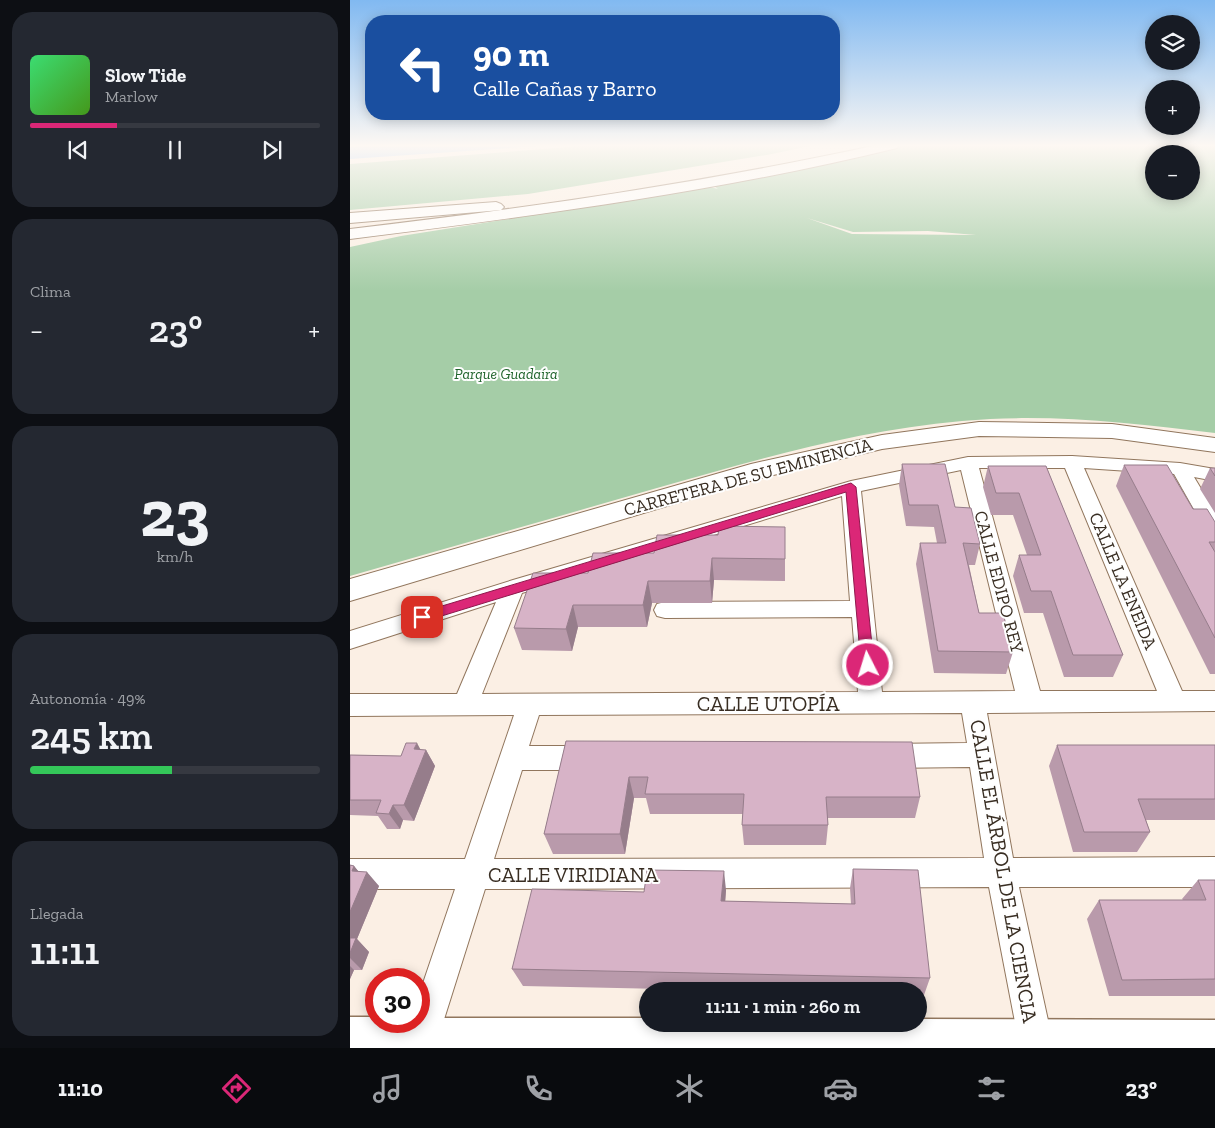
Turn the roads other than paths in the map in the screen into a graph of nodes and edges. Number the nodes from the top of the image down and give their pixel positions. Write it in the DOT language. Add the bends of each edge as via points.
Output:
graph roads {
  1 [pos="583,194"];
  2 [pos="630,194"];
  3 [pos="496,207"];
  4 [pos="550,207"];
  5 [pos="350,218"];
  6 [pos="350,226"];
  7 [pos="350,234"];
  8 [pos="350,244"];
  9 [pos="1215,445"];
  10 [pos="1072,462"];
  11 [pos="968,463"];
  12 [pos="1180,469"];
  13 [pos="1215,474"];
  14 [pos="851,487"];
  15 [pos="1215,529"];
  16 [pos="513,588"];
  17 [pos="350,590"];
  18 [pos="862,609"];
  19 [pos="665,610"];
  20 [pos="350,640"];
  21 [pos="1215,700"];
  22 [pos="1174,701"];
  23 [pos="871,702"];
  24 [pos="973,702"];
  25 [pos="1030,702"];
  26 [pos="465,704"];
  27 [pos="530,704"];
  28 [pos="350,705"];
  29 [pos="982,755"];
  30 [pos="862,756"];
  31 [pos="512,758"];
  32 [pos="612,758"];
  33 [pos="1001,872"];
  34 [pos="1215,872"];
  35 [pos="350,874"];
  36 [pos="475,874"];
  37 [pos="350,1039"];
  38 [pos="421,1039"];
  39 [pos="1215,1042"];
  40 [pos="856,1044"];
  41 [pos="1037,1045"];
  1 -- 3 [label="main road"];
  2 -- 4 [label="main road"];
  3 -- 5 [label="main road"];
  3 -- 6 [label="main road"];
  4 -- 7 [label="main road"];
  4 -- 8 [label="main road"];
  9 -- 17 [label="main road, CARRETERA DE SU EMINENCIA" via="1112,431 988,429 882,442 751,472"];
  10 -- 11 [label="street"];
  10 -- 12 [label="street"];
  10 -- 22 [label="street, CALLE LA ENEIDA"];
  11 -- 14 [label="street"];
  11 -- 25 [label="street, CALLE EDIPO REY"];
  12 -- 13 [label="street"];
  12 -- 15 [label="street"];
  14 -- 16 [label="street"];
  14 -- 18 [label="street"];
  16 -- 20 [label="street"];
  16 -- 26 [label="street"];
  18 -- 19 [label="street"];
  18 -- 23 [label="street"];
  21 -- 22 [label="street, CALLE UTOPÍA"];
  22 -- 25 [label="street, CALLE UTOPÍA"];
  23 -- 24 [label="street, CALLE UTOPÍA"];
  23 -- 27 [label="street, CALLE UTOPÍA"];
  24 -- 25 [label="street, CALLE UTOPÍA"];
  24 -- 29 [label="street, CALLE EL ÁRBOL DE LA CIENCIA"];
  26 -- 27 [label="street, CALLE UTOPÍA"];
  26 -- 28 [label="street, CALLE UTOPÍA"];
  27 -- 31 [label="street"];
  29 -- 30 [label="street"];
  29 -- 33 [label="street, CALLE EL ÁRBOL DE LA CIENCIA"];
  31 -- 32 [label="street"];
  31 -- 36 [label="street"];
  33 -- 34 [label="street, CALLE VIRIDIANA"];
  33 -- 36 [label="street, CALLE VIRIDIANA"];
  33 -- 41 [label="street, CALLE EL ÁRBOL DE LA CIENCIA"];
  35 -- 36 [label="street, CALLE VIRIDIANA"];
  36 -- 38 [label="street"];
  37 -- 38 [label="street"];
  38 -- 40 [label="street"];
  39 -- 41 [label="street"];
  40 -- 41 [label="street"];
}
